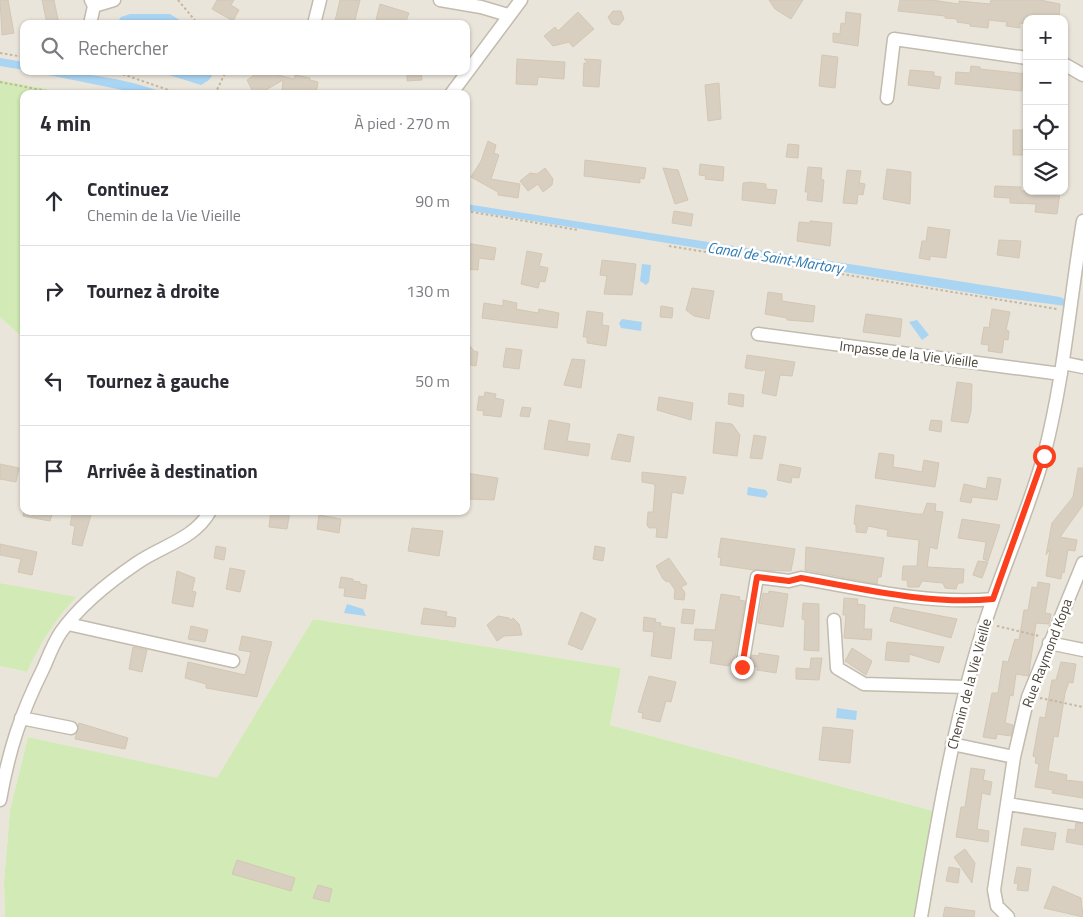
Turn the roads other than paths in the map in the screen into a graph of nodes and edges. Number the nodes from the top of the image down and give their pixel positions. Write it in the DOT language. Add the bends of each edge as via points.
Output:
graph roads {
  1 [pos="114,0"];
  2 [pos="320,0"];
  3 [pos="440,0"];
  4 [pos="521,0"];
  5 [pos="93,3"];
  6 [pos="508,16"];
  7 [pos="91,20"];
  8 [pos="315,20"];
  9 [pos="1023,57"];
  10 [pos="1068,66"];
  11 [pos="470,68"];
  12 [pos="465,75"];
  13 [pos="1083,75"];
  14 [pos="454,90"];
  15 [pos="887,98"];
  16 [pos="1083,221"];
  17 [pos="758,334"];
  18 [pos="1083,367"];
  19 [pos="1062,369"];
  20 [pos="208,515"];
  21 [pos="1083,563"];
  22 [pos="993,599"];
  23 [pos="834,620"];
  24 [pos="68,624"];
  25 [pos="1049,644"];
  26 [pos="1083,650"];
  27 [pos="233,661"];
  28 [pos="742,667"];
  29 [pos="966,687"];
  30 [pos="20,718"];
  31 [pos="71,728"];
  32 [pos="952,744"];
  33 [pos="1014,757"];
  34 [pos="0,800"];
  35 [pos="1008,804"];
  36 [pos="1083,816"];
  37 [pos="921,917"];
  38 [pos="1008,917"];
  1 -- 5 [label="street"];
  2 -- 8 [label="street"];
  3 -- 6 [label="street" via="481,7"];
  4 -- 6 [label="street"];
  5 -- 7 [label="street"];
  6 -- 11 [label="street"];
  9 -- 15 [label="street" via="894,40"];
  10 -- 13 [label="street"];
  12 -- 14 [label="street"];
  16 -- 19 [label="street, Chemin de la Vie Vieille"];
  17 -- 19 [label="street, Impasse de la Vie Vieille"];
  18 -- 19 [label="street, Impasse de la Vie Vieille"];
  19 -- 22 [label="street, Chemin de la Vie Vieille" via="1044,456"];
  20 -- 24 [label="street" via="190,533 138,562 108,585"];
  21 -- 25 [label="street, Rue Raymond Kopa"];
  22 -- 28 [label="street" via="969,601 890,593 801,578 789,581 757,577"];
  22 -- 29 [label="street, Chemin de la Vie Vieille"];
  23 -- 29 [label="street" via="837,668 864,684"];
  24 -- 27 [label="street"];
  24 -- 30 [label="street" via="60,633"];
  25 -- 26 [label="street"];
  25 -- 33 [label="street, Rue Raymond Kopa" via="1028,697"];
  29 -- 32 [label="street, Chemin de la Vie Vieille"];
  30 -- 31 [label="street"];
  30 -- 34 [label="street"];
  32 -- 33 [label="street"];
  32 -- 37 [label="street, Chemin de la Vie Vieille"];
  33 -- 35 [label="street, Rue Raymond Kopa"];
  35 -- 36 [label="street"];
  35 -- 38 [label="street, Rue Raymond Kopa" via="994,890 997,906"];
}
